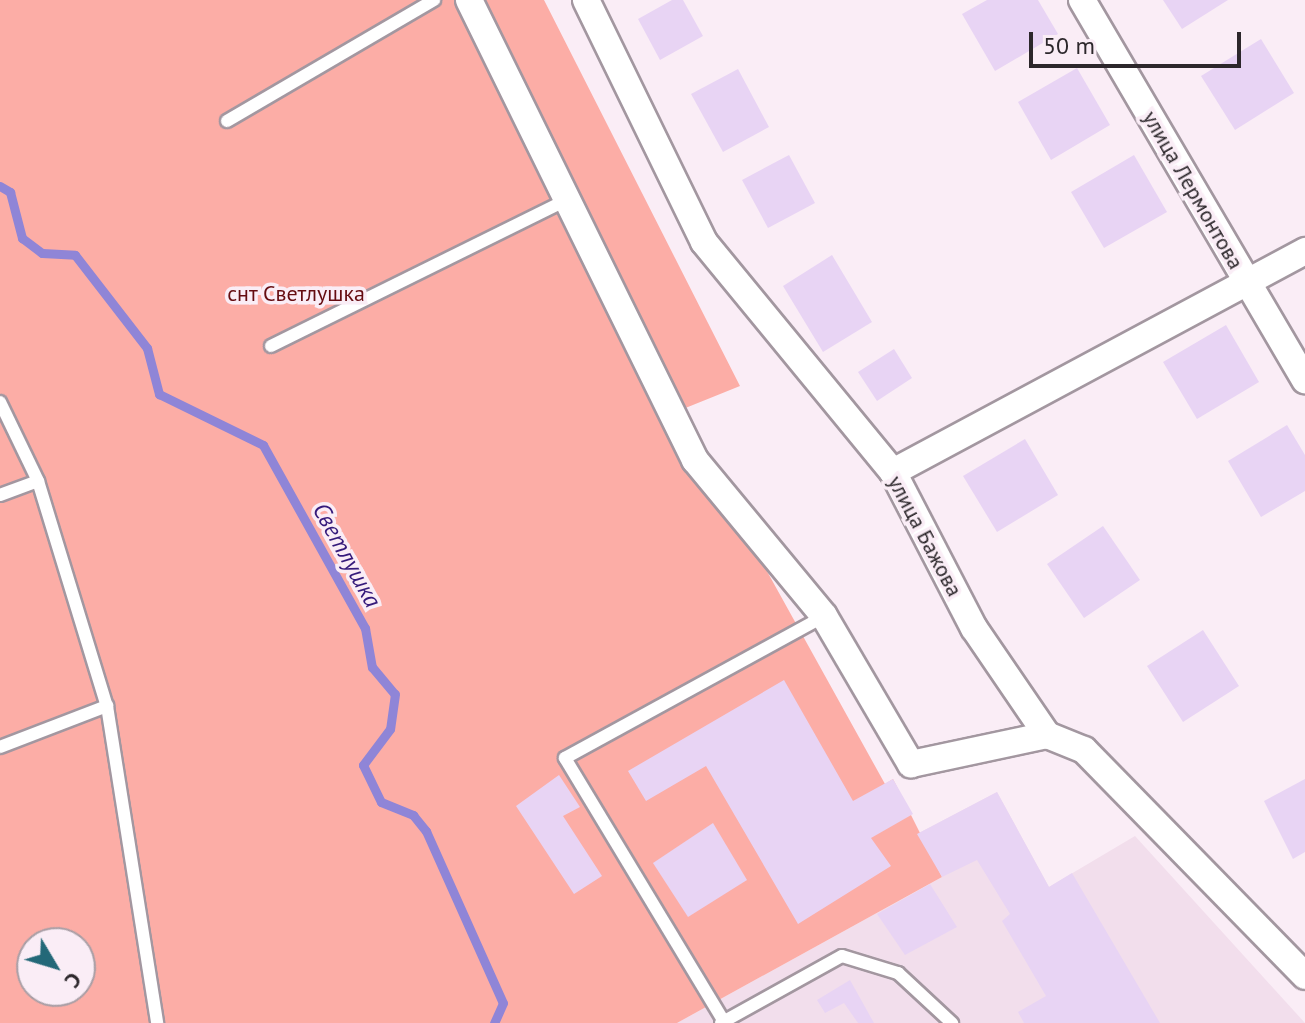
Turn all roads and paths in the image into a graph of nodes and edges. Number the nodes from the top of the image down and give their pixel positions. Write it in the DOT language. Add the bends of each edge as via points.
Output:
graph roads {
  1 [pos="434,0"];
  2 [pos="469,0"];
  3 [pos="586,0"];
  4 [pos="1082,0"];
  5 [pos="227,121"];
  6 [pos="570,198"];
  7 [pos="1305,251"];
  8 [pos="1248,283"];
  9 [pos="271,346"];
  10 [pos="1305,380"];
  11 [pos="0,402"];
  12 [pos="893,472"];
  13 [pos="38,481"];
  14 [pos="0,495"];
  15 [pos="824,616"];
  16 [pos="107,706"];
  17 [pos="1047,735"];
  18 [pos="0,747"];
  19 [pos="1305,976"];
  20 [pos="722,1022"];
  21 [pos="157,1023"];
  22 [pos="952,1023"];
  1 -- 5 [label="lane"];
  2 -- 6 [label="street"];
  3 -- 12 [label="street, улица Бажова" via="704,242"];
  4 -- 8 [label="street, улица Лермонтова"];
  6 -- 9 [label="lane"];
  6 -- 15 [label="street" via="695,460"];
  7 -- 8 [label="street"];
  8 -- 10 [label="street, улица Лермонтова"];
  8 -- 12 [label="street"];
  11 -- 13 [label="lane"];
  12 -- 17 [label="street, улица Бажова" via="974,628"];
  13 -- 14 [label="lane"];
  13 -- 16 [label="lane"];
  15 -- 17 [label="street" via="911,764"];
  15 -- 20 [label="lane" via="565,758"];
  16 -- 18 [label="lane"];
  16 -- 21 [label="lane"];
  17 -- 19 [label="street" via="1084,750"];
  20 -- 22 [label="lane" via="842,956 898,973"];
}
